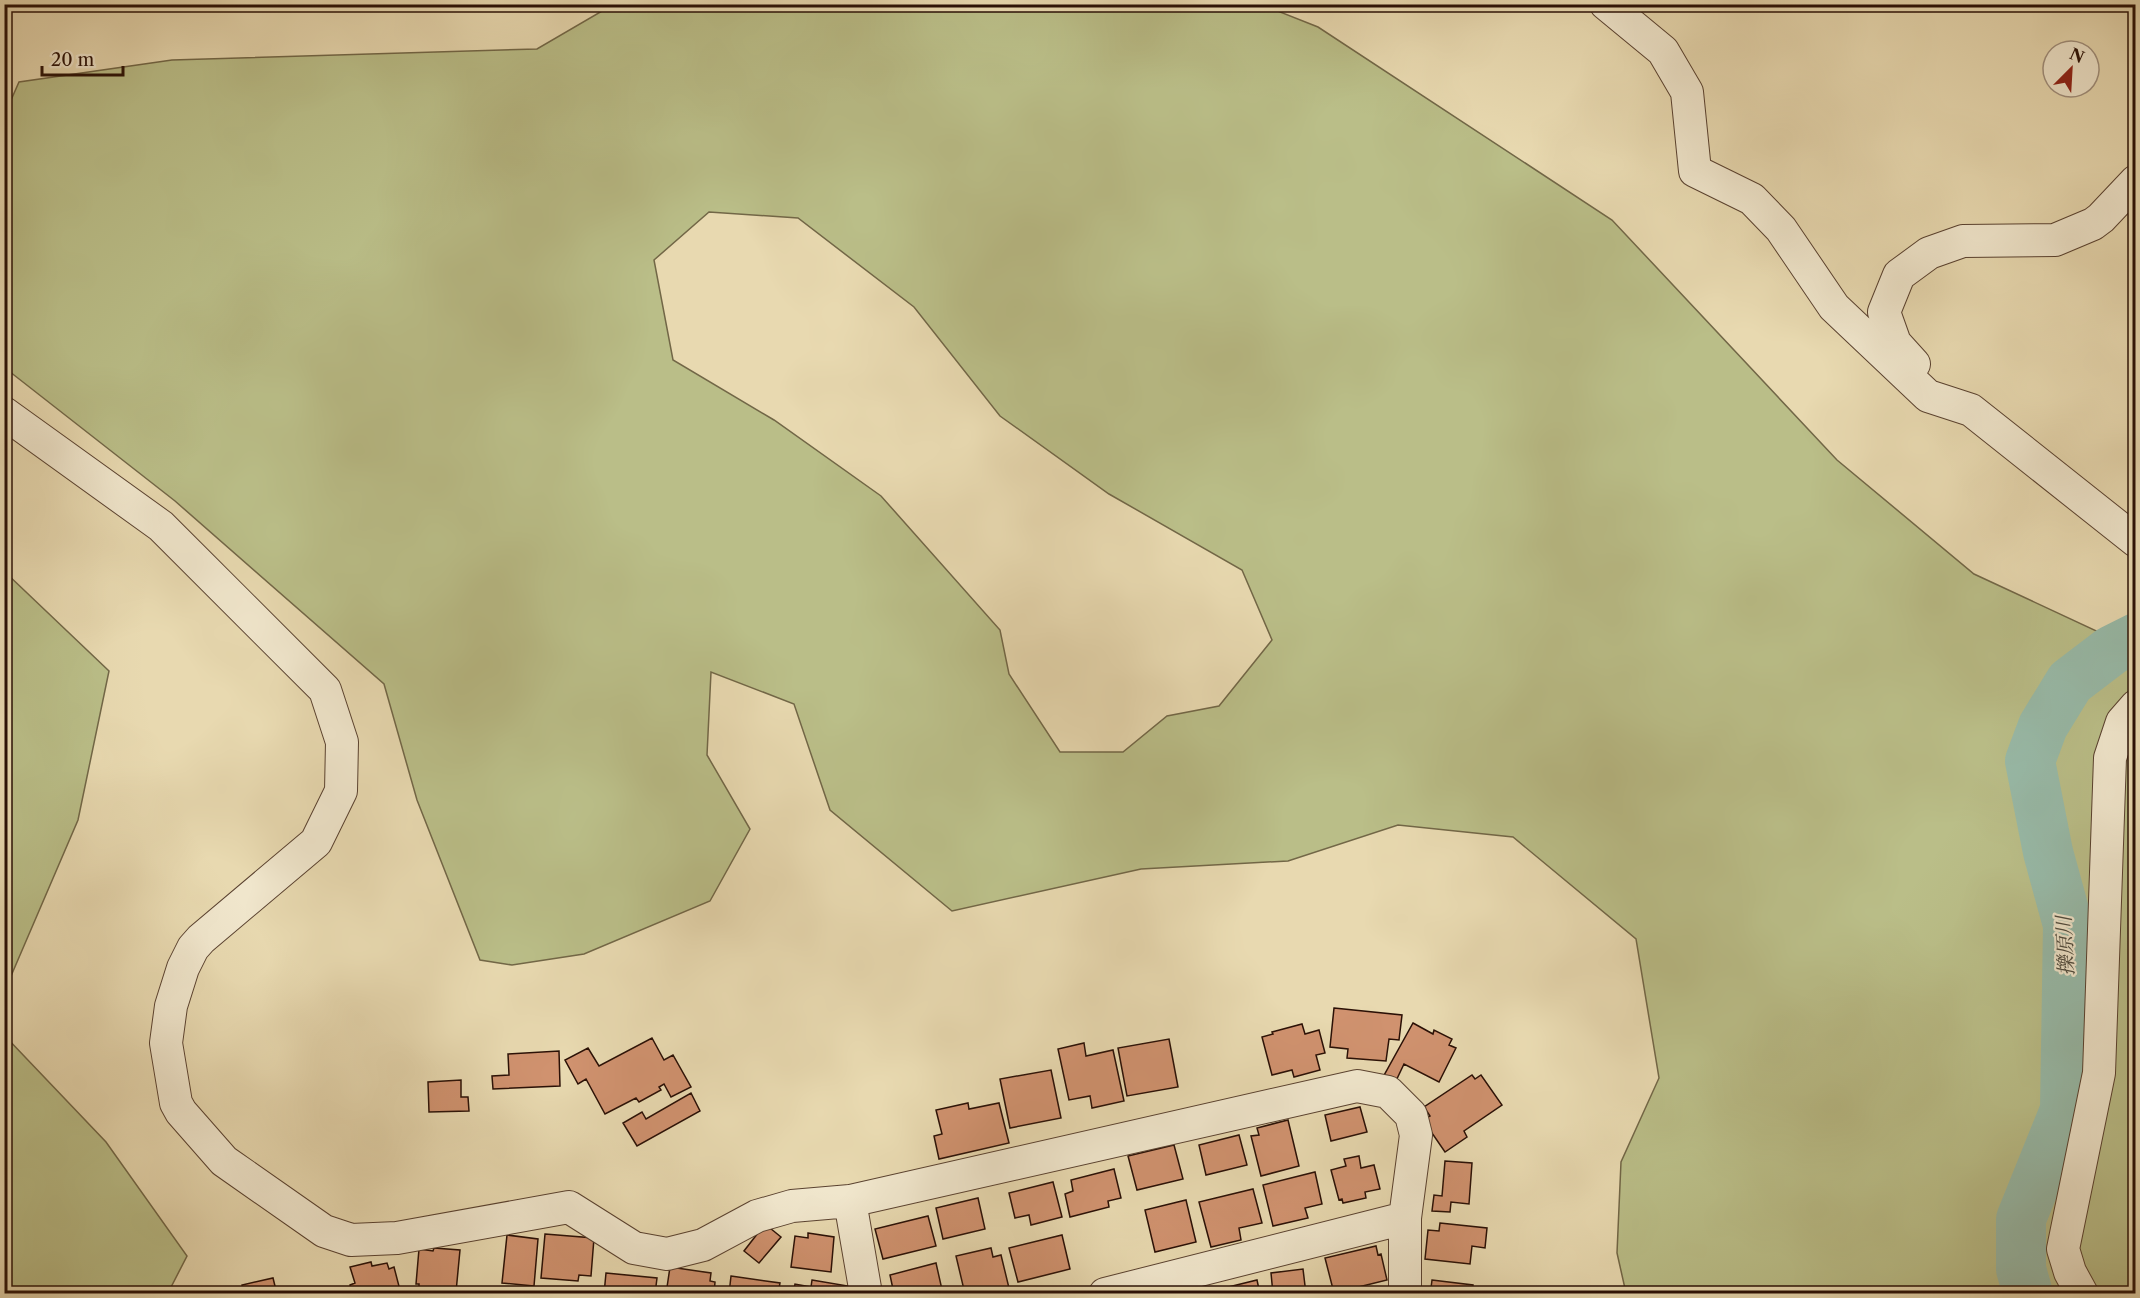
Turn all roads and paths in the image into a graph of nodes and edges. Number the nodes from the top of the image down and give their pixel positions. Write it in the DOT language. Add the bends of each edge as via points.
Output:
graph roads {
  1 [pos="1606,4"];
  2 [pos="2136,181"];
  3 [pos="1971,410"];
  4 [pos="4,413"];
  5 [pos="2136,541"];
  6 [pos="2136,706"];
  7 [pos="850,1201"];
  8 [pos="1405,1218"];
  9 [pos="866,1293"];
  10 [pos="1105,1293"];
  11 [pos="1405,1293"];
  12 [pos="2082,1293"];
  1 -- 3 [label="street" via="1663,51 1687,92 1695,171 1752,199 1781,229 1834,308 1928,396"];
  2 -- 3 [label="street" via="2093,224 2055,240 1963,241 1929,253 1899,275 1884,312 1895,343 1923,373"];
  3 -- 5 [label="street"];
  4 -- 7 [label="street" via="162,526 325,690 342,742 341,791 316,842 193,948 171,1006 166,1043 176,1103 224,1161 324,1231 351,1240 397,1238 569,1207 634,1248 667,1254 703,1245 757,1216 792,1206"];
  6 -- 12 [label="street" via="2122,722 2110,758 2099,1073 2063,1249"];
  7 -- 8 [label="street" via="1357,1086 1388,1092 1411,1115 1416,1135"];
  7 -- 9 [label="street"];
  8 -- 10 [label="street"];
  8 -- 11 [label="street"];
}
